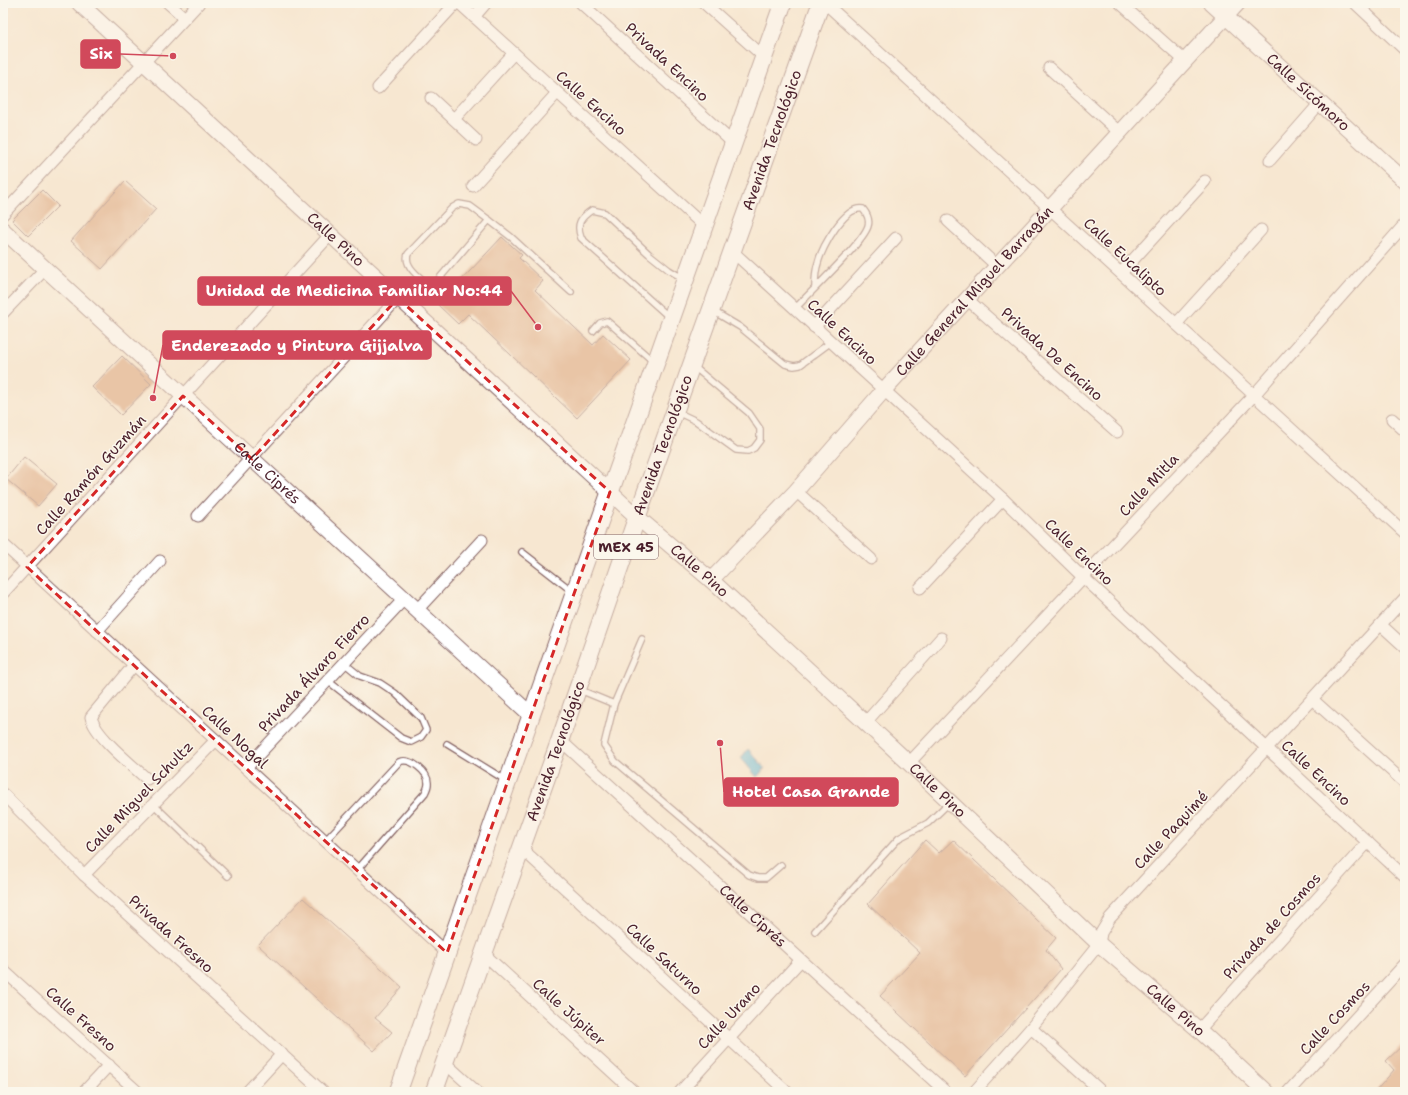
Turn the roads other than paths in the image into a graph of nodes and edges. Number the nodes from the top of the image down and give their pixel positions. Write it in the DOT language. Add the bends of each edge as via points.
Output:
graph roads {
  1 [pos="168,3"];
  2 [pos="199,3"];
  3 [pos="458,3"];
  4 [pos="486,3"];
  5 [pos="582,3"];
  6 [pos="704,3"];
  7 [pos="783,3"];
  8 [pos="821,3"];
  9 [pos="825,3"];
  10 [pos="1120,3"];
  11 [pos="1211,3"];
  12 [pos="1238,3"];
  13 [pos="1354,3"];
  14 [pos="86,5"];
  15 [pos="1226,16"];
  16 [pos="474,17"];
  17 [pos="185,18"];
  18 [pos="1405,50"];
  19 [pos="514,53"];
  20 [pos="764,57"];
  21 [pos="1185,61"];
  22 [pos="143,64"];
  23 [pos="1049,68"];
  24 [pos="378,88"];
  25 [pos="558,93"];
  26 [pos="431,98"];
  27 [pos="1320,103"];
  28 [pos="454,119"];
  29 [pos="1119,132"];
  30 [pos="476,140"];
  31 [pos="733,144"];
  32 [pos="1270,160"];
  33 [pos="1205,181"];
  34 [pos="1405,181"];
  35 [pos="473,186"];
  36 [pos="1050,208"];
  37 [pos="3,214"];
  38 [pos="489,220"];
  39 [pos="948,221"];
  40 [pos="1405,224"];
  41 [pos="704,226"];
  42 [pos="3,230"];
  43 [pos="1262,230"];
  44 [pos="330,235"];
  45 [pos="896,238"];
  46 [pos="732,251"];
  47 [pos="998,267"];
  48 [pos="45,269"];
  49 [pos="1121,273"];
  50 [pos="685,279"];
  51 [pos="432,287"];
  52 [pos="815,287"];
  53 [pos="571,292"];
  54 [pos="398,298"];
  55 [pos="967,299"];
  56 [pos="410,309"];
  57 [pos="795,309"];
  58 [pos="711,310"];
  59 [pos="3,313"];
  60 [pos="671,319"];
  61 [pos="1176,324"];
  62 [pos="814,327"];
  63 [pos="593,330"];
  64 [pos="831,342"];
  65 [pos="655,363"];
  66 [pos="691,364"];
  67 [pos="883,391"];
  68 [pos="1254,395"];
  69 [pos="183,396"];
  70 [pos="674,411"];
  71 [pos="1392,419"];
  72 [pos="1405,431"];
  73 [pos="1117,432"];
  74 [pos="252,459"];
  75 [pos="796,491"];
  76 [pos="610,492"];
  77 [pos="1003,499"];
  78 [pos="198,516"];
  79 [pos="637,516"];
  80 [pos="1405,533"];
  81 [pos="482,540"];
  82 [pos="3,544"];
  83 [pos="522,552"];
  84 [pos="871,559"];
  85 [pos="160,561"];
  86 [pos="27,566"];
  87 [pos="1083,577"];
  88 [pos="711,580"];
  89 [pos="920,588"];
  90 [pos="3,593"];
  91 [pos="574,593"];
  92 [pos="1405,598"];
  93 [pos="404,599"];
  94 [pos="417,610"];
  95 [pos="1380,625"];
  96 [pos="97,631"];
  97 [pos="941,638"];
  98 [pos="642,639"];
  99 [pos="1405,647"];
  100 [pos="344,663"];
  101 [pos="134,665"];
  102 [pos="328,681"];
  103 [pos="578,689"];
  104 [pos="1312,700"];
  105 [pos="614,704"];
  106 [pos="531,715"];
  107 [pos="865,723"];
  108 [pos="216,740"];
  109 [pos="560,740"];
  110 [pos="447,744"];
  111 [pos="1267,748"];
  112 [pos="909,763"];
  113 [pos="246,768"];
  114 [pos="147,780"];
  115 [pos="508,782"];
  116 [pos="1405,783"];
  117 [pos="3,794"];
  118 [pos="950,802"];
  119 [pos="153,804"];
  120 [pos="325,840"];
  121 [pos="1368,842"];
  122 [pos="521,848"];
  123 [pos="781,865"];
  124 [pos="356,870"];
  125 [pos="84,875"];
  126 [pos="228,876"];
  127 [pos="1405,877"];
  128 [pos="815,931"];
  129 [pos="1099,944"];
  130 [pos="447,953"];
  131 [pos="484,954"];
  132 [pos="800,961"];
  133 [pos="1405,964"];
  134 [pos="4,972"];
  135 [pos="1031,1028"];
  136 [pos="1199,1030"];
  137 [pos="729,1038"];
  138 [pos="282,1054"];
  139 [pos="444,1062"];
  140 [pos="109,1065"];
  141 [pos="84,1092"];
  142 [pos="138,1092"];
  143 [pos="247,1092"];
  144 [pos="323,1092"];
  145 [pos="398,1092"];
  146 [pos="434,1092"];
  147 [pos="477,1092"];
  148 [pos="634,1092"];
  149 [pos="680,1092"];
  150 [pos="787,1092"];
  151 [pos="946,1092"];
  152 [pos="974,1092"];
  153 [pos="1102,1092"];
  154 [pos="1266,1092"];
  155 [pos="1288,1092"];
  1 -- 17 [label="street"];
  2 -- 17 [label="street"];
  3 -- 16 [label="street, Calle Encino"];
  3 -- 24 [label="street"];
  4 -- 16 [label="street"];
  5 -- 31 [label="street, Privada Encino"];
  6 -- 20 [label="street"];
  7 -- 20 [label="main road, MEX 45"];
  8 -- 46 [label="main road, Avenida Tecnológico / MEX 45"];
  9 -- 36 [label="street, Calle Eucalipto"];
  10 -- 21 [label="street"];
  11 -- 15 [label="street, Calle Sicómoro"];
  12 -- 15 [label="street, Calle General Miguel Barragán"];
  13 -- 18 [label="street"];
  14 -- 22 [label="street, Calle Pino"];
  15 -- 21 [label="street, Calle General Miguel Barragán"];
  15 -- 27 [label="street, Calle Sicómoro"];
  16 -- 19 [label="street, Calle Encino"];
  17 -- 22 [label="street"];
  19 -- 25 [label="street, Calle Encino"];
  19 -- 28 [label="street"];
  20 -- 31 [label="main road, MEX 45"];
  21 -- 29 [label="street, Calle General Miguel Barragán"];
  22 -- 37 [label="street"];
  22 -- 44 [label="street, Calle Pino"];
  23 -- 29 [label="street"];
  25 -- 35 [label="street"];
  25 -- 41 [label="street, Calle Encino"];
  26 -- 28 [label="street"];
  27 -- 32 [label="street"];
  27 -- 34 [label="street, Calle Sicómoro"];
  28 -- 30 [label="street"];
  29 -- 36 [label="street, Calle General Miguel Barragán"];
  31 -- 41 [label="main road, MEX 45"];
  33 -- 49 [label="street"];
  36 -- 47 [label="street, Calle General Miguel Barragán"];
  36 -- 49 [label="street, Calle Eucalipto"];
  38 -- 51 [label="lane"];
  38 -- 51 [label="lane" via="470,206 459,204 415,245 408,254 408,262 422,280"];
  38 -- 53 [label="lane"];
  39 -- 47 [label="street"];
  40 -- 68 [label="street, Calle Mitla"];
  41 -- 50 [label="main road, MEX 45"];
  42 -- 48 [label="street, Calle Ciprés"];
  43 -- 61 [label="street"];
  44 -- 54 [label="street, Calle Pino"];
  44 -- 69 [label="street, Calle Ramón Guzmán"];
  45 -- 62 [label="street"];
  46 -- 57 [label="street, Calle Encino"];
  46 -- 58 [label="main road, Avenida Tecnológico / MEX 45"];
  47 -- 55 [label="street, Calle General Miguel Barragán"];
  48 -- 59 [label="street"];
  48 -- 69 [label="street, Calle Ciprés"];
  49 -- 61 [label="street, Calle Eucalipto"];
  50 -- 60 [label="main road, MEX 45"];
  50 -- 60 [label="lane" via="654,258 605,213 592,210 584,215 578,224 581,238"];
  51 -- 56 [label="lane"];
  52 -- 52 [label="lane" via="854,247 864,233 868,226 868,218 863,209 853,209 846,215 822,250 815,274"];
  52 -- 57 [label="lane"];
  54 -- 56 [label="street, Calle Pino"];
  54 -- 74 [label="street"];
  55 -- 67 [label="street, Calle General Miguel Barragán"];
  55 -- 73 [label="street, Privada De Encino"];
  56 -- 76 [label="street, Calle Pino"];
  57 -- 62 [label="street, Calle Encino"];
  58 -- 64 [label="lane" via="740,327 785,364 800,364"];
  58 -- 66 [label="main road, Avenida Tecnológico / MEX 45"];
  60 -- 65 [label="main road, MEX 45"];
  61 -- 68 [label="street, Calle Eucalipto"];
  62 -- 64 [label="street, Calle Encino"];
  63 -- 65 [label="lane" via="600,323 607,321"];
  64 -- 67 [label="street, Calle Encino"];
  65 -- 76 [label="main road, MEX 45"];
  66 -- 70 [label="main road, Avenida Tecnológico / MEX 45"];
  66 -- 70 [label="lane" via="749,413 760,429 760,440 748,451 736,450 696,421"];
  67 -- 75 [label="street, Calle General Miguel Barragán"];
  67 -- 77 [label="street, Calle Encino"];
  68 -- 80 [label="street, Calle Eucalipto"];
  68 -- 87 [label="street, Calle Mitla"];
  69 -- 74 [label="street, Calle Ciprés"];
  69 -- 86 [label="street, Calle Ramón Guzmán"];
  70 -- 79 [label="main road, Avenida Tecnológico / MEX 45"];
  71 -- 72 [label="street"];
  74 -- 78 [label="street"];
  74 -- 93 [label="street, Calle Ciprés"];
  75 -- 84 [label="street"];
  75 -- 88 [label="street, Calle General Miguel Barragán"];
  76 -- 79 [label="street, Calle Pino"];
  76 -- 91 [label="main road, MEX 45"];
  77 -- 87 [label="street, Calle Encino"];
  77 -- 89 [label="street"];
  79 -- 88 [label="street, Calle Pino"];
  79 -- 103 [label="main road, Avenida Tecnológico / MEX 45"];
  81 -- 94 [label="street"];
  82 -- 86 [label="street, Calle Nogal"];
  83 -- 91 [label="lane"];
  85 -- 96 [label="street"];
  86 -- 90 [label="street, Calle Ramón Guzmán"];
  86 -- 96 [label="street, Calle Nogal"];
  87 -- 111 [label="street, Calle Encino"];
  87 -- 112 [label="street, Calle Mitla"];
  88 -- 107 [label="street, Calle Pino"];
  91 -- 106 [label="main road, MEX 45"];
  92 -- 95 [label="street, Calle Paquimé"];
  93 -- 94 [label="street, Calle Ciprés"];
  93 -- 100 [label="street, Privada Álvaro Fierro"];
  94 -- 106 [label="street, Calle Ciprés"];
  95 -- 99 [label="street"];
  95 -- 104 [label="street, Calle Paquimé"];
  96 -- 101 [label="street, Calle Nogal"];
  97 -- 107 [label="street"];
  98 -- 105 [label="lane"];
  100 -- 102 [label="street, Privada Álvaro Fierro"];
  100 -- 102 [label="lane" via="360,676 386,686 410,707 425,723 426,730 420,737 411,742 401,738"];
  101 -- 108 [label="street, Calle Nogal"];
  101 -- 114 [label="street" via="91,717 92,724 100,734"];
  102 -- 113 [label="street, Privada Álvaro Fierro"];
  103 -- 105 [label="lane"];
  103 -- 109 [label="main road, Avenida Tecnológico / MEX 45"];
  104 -- 111 [label="street, Calle Paquimé"];
  104 -- 116 [label="street"];
  105 -- 123 [label="lane" via="604,745 614,761 749,875 766,878"];
  106 -- 115 [label="main road, MEX 45"];
  107 -- 112 [label="street, Calle Pino"];
  108 -- 113 [label="street, Calle Nogal"];
  108 -- 119 [label="street, Calle Miguel Schultz"];
  109 -- 122 [label="main road, Avenida Tecnológico / MEX 45"];
  109 -- 132 [label="street, Calle Ciprés"];
  110 -- 115 [label="lane"];
  111 -- 121 [label="street, Calle Encino"];
  111 -- 129 [label="street, Calle Paquimé" via="1110,918 1101,933"];
  112 -- 118 [label="street, Calle Pino"];
  113 -- 120 [label="street, Calle Nogal"];
  115 -- 130 [label="main road, MEX 45"];
  117 -- 125 [label="street, Privada Fresno"];
  118 -- 128 [label="lane" via="928,823 898,838"];
  118 -- 129 [label="street, Calle Pino"];
  119 -- 125 [label="street, Calle Miguel Schultz"];
  119 -- 126 [label="lane"];
  120 -- 124 [label="street, Calle Nogal"];
  120 -- 124 [label="lane" via="399,762 410,762 421,770 428,780 425,793"];
  121 -- 127 [label="street, Calle Encino"];
  121 -- 136 [label="street, Privada de Cosmos"];
  122 -- 131 [label="main road, Avenida Tecnológico / MEX 45"];
  122 -- 137 [label="street, Calle Saturno"];
  124 -- 130 [label="street, Calle Nogal"];
  125 -- 138 [label="street, Privada Fresno"];
  129 -- 135 [label="street, Calle Paquimé"];
  129 -- 136 [label="street, Calle Pino"];
  130 -- 145 [label="main road, MEX 45"];
  131 -- 139 [label="main road, Avenida Tecnológico / MEX 45"];
  131 -- 148 [label="street, Calle Júpiter"];
  132 -- 137 [label="street, Calle Urano"];
  132 -- 151 [label="street, Calle Ciprés"];
  133 -- 155 [label="street, Calle Cosmos"];
  134 -- 140 [label="street, Calle Fresno"];
  135 -- 152 [label="street, Calle Paquimé"];
  135 -- 153 [label="street"];
  136 -- 154 [label="street, Calle Pino"];
  137 -- 149 [label="street, Calle Urano"];
  137 -- 150 [label="street, Calle Saturno"];
  138 -- 143 [label="street"];
  138 -- 144 [label="street, Privada Fresno"];
  139 -- 146 [label="main road, Avenida Tecnológico / MEX 45"];
  139 -- 147 [label="street"];
  140 -- 141 [label="street"];
  140 -- 142 [label="street, Calle Fresno"];
}
